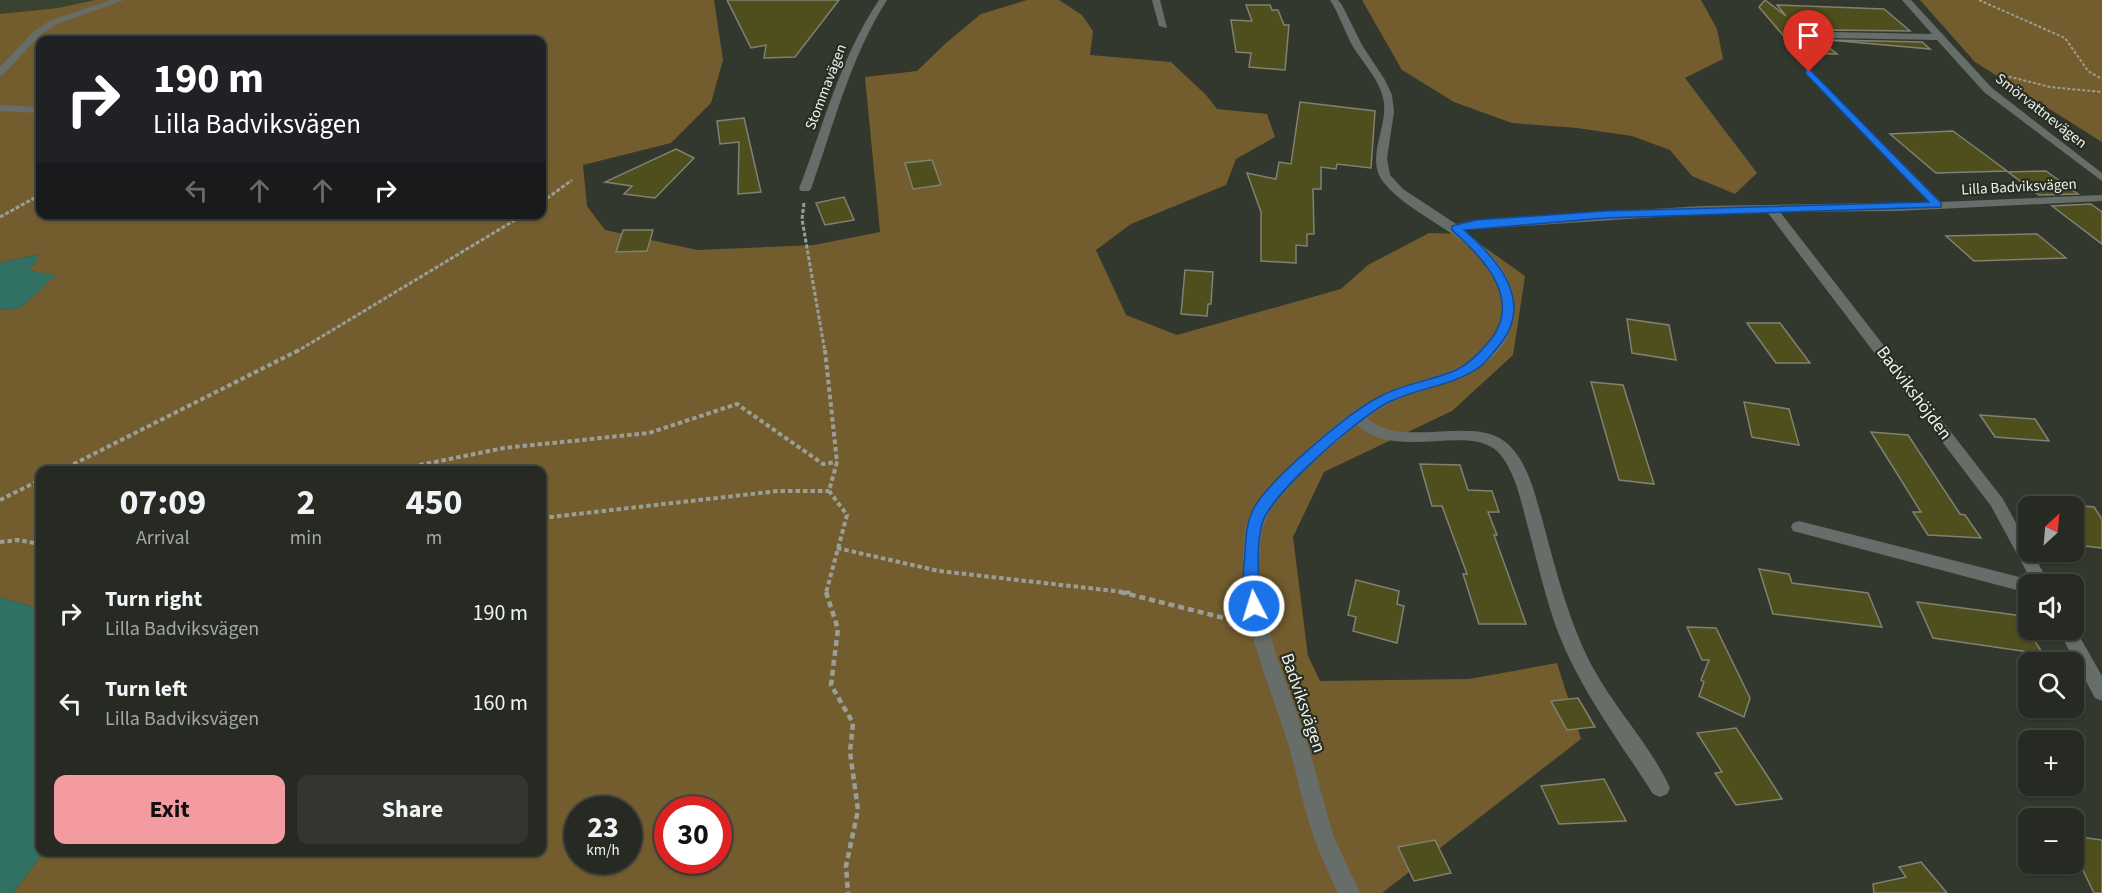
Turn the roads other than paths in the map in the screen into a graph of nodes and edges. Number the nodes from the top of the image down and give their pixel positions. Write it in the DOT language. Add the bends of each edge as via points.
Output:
graph roads {
  1 [pos="120,0"];
  2 [pos="883,0"];
  3 [pos="1156,0"];
  4 [pos="1334,0"];
  5 [pos="1906,0"];
  6 [pos="1164,26"];
  7 [pos="1832,35"];
  8 [pos="1940,37"];
  9 [pos="1809,72"];
  10 [pos="0,73"];
  11 [pos="0,108"];
  12 [pos="36,110"];
  13 [pos="2102,178"];
  14 [pos="805,189"];
  15 [pos="2102,198"];
  16 [pos="1938,205"];
  17 [pos="1772,210"];
  18 [pos="1456,228"];
  19 [pos="1356,416"];
  20 [pos="1799,527"];
  21 [pos="2036,574"];
  22 [pos="2018,583"];
  23 [pos="2073,640"];
  24 [pos="2102,693"];
  25 [pos="1660,788"];
  26 [pos="1349,893"];
  1 -- 10 [label="street" via="49,26 36,34"];
  2 -- 14 [label="street, Stommavägen" via="852,57"];
  3 -- 6 [label="street"];
  4 -- 18 [label="street, Badviksvägen" via="1389,100 1382,164 1385,178"];
  5 -- 8 [label="street, Smörvattnevägen"];
  7 -- 8 [label="street"];
  8 -- 13 [label="street, Smörvattnevägen" via="1988,90"];
  9 -- 16 [label="street, Lilla Badviksvägen"];
  11 -- 12 [label="street"];
  15 -- 16 [label="street, Lilla Badviksvägen"];
  16 -- 17 [label="street, Lilla Badviksvägen"];
  17 -- 18 [label="street, Lilla Badviksvägen" via="1588,216"];
  17 -- 21 [label="street, Badvikshöjden" via="1997,503"];
  18 -- 19 [label="street, Badviksvägen" via="1502,279 1508,303 1502,335 1476,364 1385,399"];
  19 -- 25 [label="street" via="1371,430 1390,437 1468,436 1494,442 1504,449 1522,477 1563,622 1581,661"];
  19 -- 26 [label="street, Badviksvägen" via="1284,482 1261,509 1252,539 1251,586 1257,627 1299,746 1320,828"];
  20 -- 22 [label="street"];
  23 -- 24 [label="street"];
}
